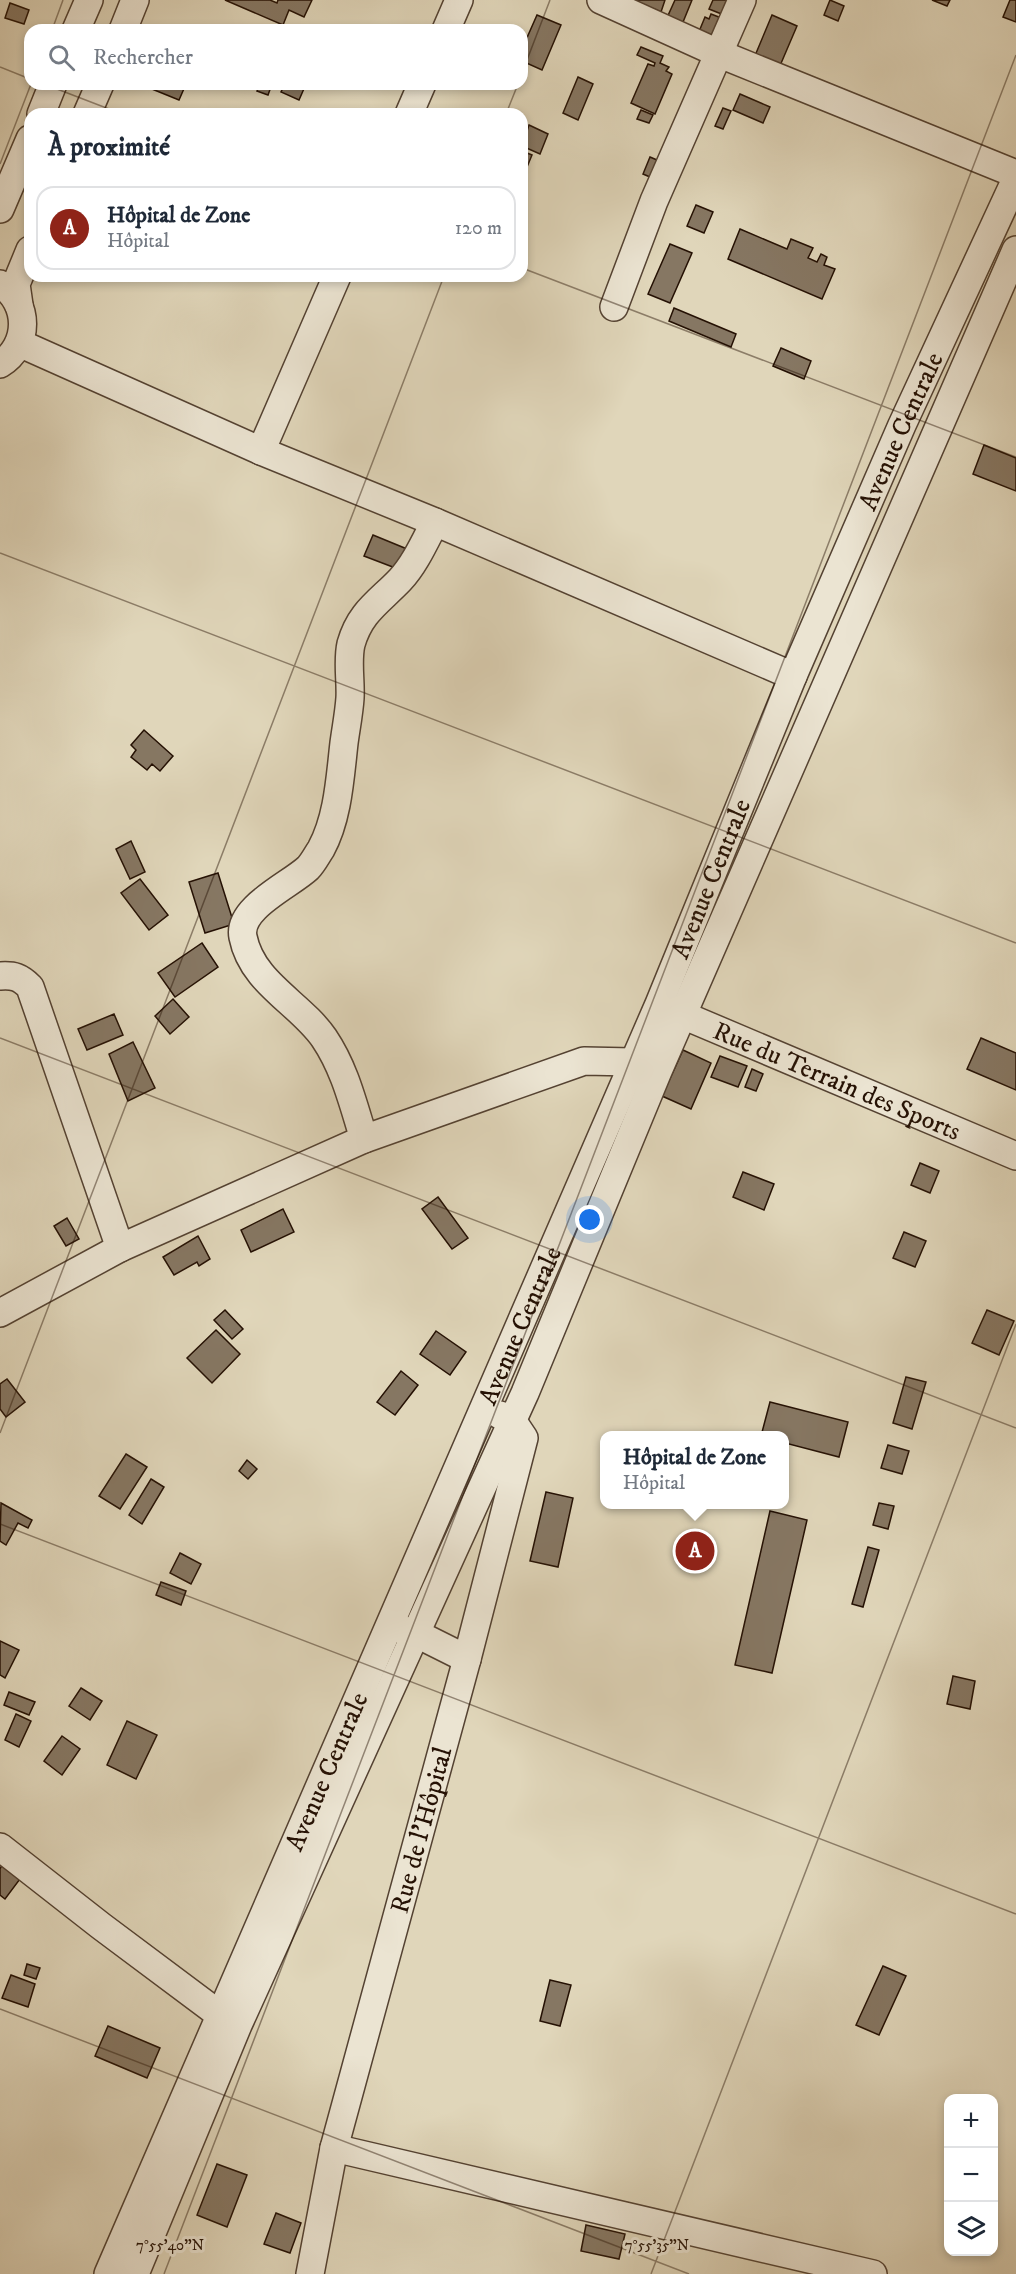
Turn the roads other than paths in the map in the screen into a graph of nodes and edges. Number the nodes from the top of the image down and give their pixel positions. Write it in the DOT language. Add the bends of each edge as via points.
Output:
graph roads {
  1 [pos="89,0"];
  2 [pos="135,0"];
  3 [pos="459,0"];
  4 [pos="601,0"];
  5 [pos="742,0"];
  6 [pos="79,24"];
  7 [pos="125,24"];
  8 [pos="449,24"];
  9 [pos="720,54"];
  10 [pos="51,90"];
  11 [pos="97,90"];
  12 [pos="419,90"];
  13 [pos="43,108"];
  14 [pos="90,108"];
  15 [pos="412,108"];
  16 [pos="24,153"];
  17 [pos="1016,174"];
  18 [pos="1016,179"];
  19 [pos="0,209"];
  20 [pos="1016,250"];
  21 [pos="24,265"];
  22 [pos="334,282"];
  23 [pos="0,284"];
  24 [pos="20,305"];
  25 [pos="614,307"];
  26 [pos="19,343"];
  27 [pos="0,364"];
  28 [pos="261,452"];
  29 [pos="435,522"];
  30 [pos="793,676"];
  31 [pos="0,976"];
  32 [pos="671,1010"];
  33 [pos="645,1066"];
  34 [pos="364,1139"];
  35 [pos="1016,1156"];
  36 [pos="120,1248"];
  37 [pos="0,1313"];
  38 [pos="485,1408"];
  39 [pos="512,1420"];
  40 [pos="390,1626"];
  41 [pos="417,1634"];
  42 [pos="467,1659"];
  43 [pos="0,1847"];
  44 [pos="229,2020"];
  45 [pos="334,2148"];
  46 [pos="108,2274"];
  47 [pos="135,2274"];
  48 [pos="310,2274"];
  49 [pos="873,2274"];
  1 -- 6 [label="street"];
  2 -- 7 [label="street"];
  3 -- 8 [label="street"];
  4 -- 9 [label="street"];
  5 -- 9 [label="street"];
  9 -- 17 [label="street"];
  9 -- 25 [label="street" via="654,201"];
  10 -- 13 [label="street"];
  11 -- 14 [label="street"];
  12 -- 15 [label="street"];
  16 -- 19 [label="street"];
  18 -- 30 [label="street, Avenue Centrale" via="902,424"];
  20 -- 32 [label="street, Avenue Centrale"];
  21 -- 24 [label="street" via="16,284"];
  22 -- 28 [label="street"];
  23 -- 24 [label="street"];
  24 -- 26 [label="street" via="23,324"];
  26 -- 27 [label="street"];
  26 -- 28 [label="street"];
  28 -- 29 [label="street"];
  29 -- 30 [label="street"];
  29 -- 34 [label="street" via="401,579 358,623 351,646 350,699 339,786 322,848 309,867 245,919 242,935 250,957 265,979 323,1036 337,1059"];
  30 -- 32 [label="street, Avenue Centrale"];
  31 -- 36 [label="street" via="21,978 30,987"];
  32 -- 33 [label="street, Avenue Centrale"];
  32 -- 35 [label="street, Rue du Terrain des Sports"];
  33 -- 34 [label="street" via="584,1061"];
  33 -- 38 [label="street, Avenue Centrale"];
  33 -- 39 [label="street, Avenue Centrale" via="525,1394"];
  34 -- 36 [label="street"];
  36 -- 37 [label="street"];
  38 -- 39 [label="street"];
  38 -- 40 [label="street, Avenue Centrale"];
  39 -- 41 [label="street, Avenue Centrale"];
  39 -- 42 [label="street, Rue de l'Hôpital" via="524,1438"];
  40 -- 41 [label="street"];
  40 -- 44 [label="street, Avenue Centrale" via="347,1720"];
  41 -- 42 [label="street"];
  41 -- 44 [label="street, Avenue Centrale"];
  42 -- 45 [label="street, Rue de l'Hôpital"];
  43 -- 44 [label="street"];
  44 -- 46 [label="street, Avenue Centrale"];
  44 -- 47 [label="street, Avenue Centrale"];
  45 -- 48 [label="street, Rue de l'Hôpital"];
  45 -- 49 [label="street"];
}
